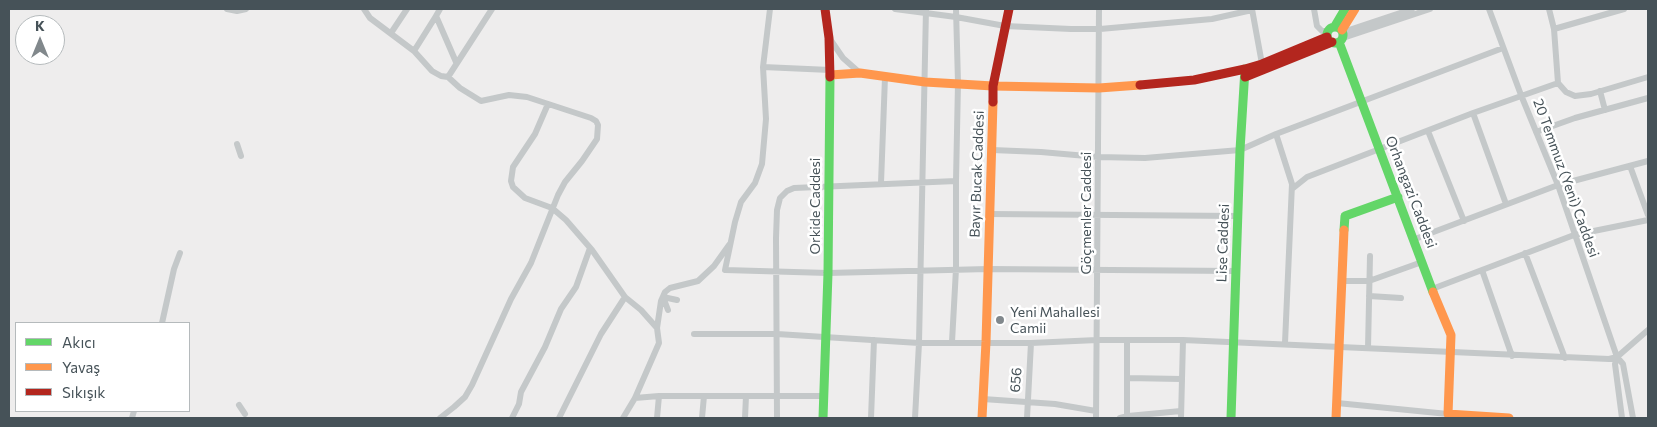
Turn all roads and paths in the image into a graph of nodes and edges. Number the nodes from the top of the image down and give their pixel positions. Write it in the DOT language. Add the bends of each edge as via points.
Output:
graph roads {
  1 [pos="227,9"];
  2 [pos="246,9"];
  3 [pos="364,9"];
  4 [pos="407,9"];
  5 [pos="440,9"];
  6 [pos="492,9"];
  7 [pos="770,9"];
  8 [pos="825,9"];
  9 [pos="895,9"];
  10 [pos="956,9"];
  11 [pos="1009,9"];
  12 [pos="1099,9"];
  13 [pos="1252,9"];
  14 [pos="1314,9"];
  15 [pos="1345,9"];
  16 [pos="1355,9"];
  17 [pos="1412,9"];
  18 [pos="1430,9"];
  19 [pos="1490,9"];
  20 [pos="1550,9"];
  21 [pos="1624,9"];
  22 [pos="926,11"];
  23 [pos="436,16"];
  24 [pos="956,17"];
  25 [pos="1005,26"];
  26 [pos="1100,29"];
  27 [pos="1554,29"];
  28 [pos="391,34"];
  29 [pos="1336,35"];
  30 [pos="829,38"];
  31 [pos="1503,48"];
  32 [pos="414,51"];
  33 [pos="456,62"];
  34 [pos="1262,64"];
  35 [pos="763,67"];
  36 [pos="830,73"];
  37 [pos="860,73"];
  38 [pos="1245,73"];
  39 [pos="448,77"];
  40 [pos="884,77"];
  41 [pos="1648,77"];
  42 [pos="925,82"];
  43 [pos="958,83"];
  44 [pos="1558,83"];
  45 [pos="993,86"];
  46 [pos="1099,88"];
  47 [pos="1600,91"];
  48 [pos="1521,95"];
  49 [pos="1648,98"];
  50 [pos="1360,101"];
  51 [pos="548,104"];
  52 [pos="1605,110"];
  53 [pos="1473,113"];
  54 [pos="1428,131"];
  55 [pos="1536,132"];
  56 [pos="1276,134"];
  57 [pos="237,144"];
  58 [pos="1380,149"];
  59 [pos="992,150"];
  60 [pos="1240,150"];
  61 [pos="241,156"];
  62 [pos="1098,157"];
  63 [pos="1648,161"];
  64 [pos="1630,166"];
  65 [pos="956,181"];
  66 [pos="922,182"];
  67 [pos="881,183"];
  68 [pos="1558,185"];
  69 [pos="829,186"];
  70 [pos="1292,189"];
  71 [pos="1398,196"];
  72 [pos="1506,204"];
  73 [pos="552,208"];
  74 [pos="989,214"];
  75 [pos="1648,215"];
  76 [pos="1098,216"];
  77 [pos="1238,216"];
  78 [pos="1648,220"];
  79 [pos="1464,221"];
  80 [pos="1574,235"];
  81 [pos="1415,239"];
  82 [pos="732,242"];
  83 [pos="590,248"];
  84 [pos="1525,252"];
  85 [pos="180,253"];
  86 [pos="1370,256"];
  87 [pos="1422,262"];
  88 [pos="956,269"];
  89 [pos="988,269"];
  90 [pos="1482,270"];
  91 [pos="920,271"];
  92 [pos="1098,271"];
  93 [pos="1236,271"];
  94 [pos="776,272"];
  95 [pos="828,273"];
  96 [pos="1341,281"];
  97 [pos="1369,281"];
  98 [pos="1432,289"];
  99 [pos="1369,296"];
  100 [pos="625,297"];
  101 [pos="663,297"];
  102 [pos="1401,298"];
  103 [pos="677,300"];
  104 [pos="668,310"];
  105 [pos="162,322"];
  106 [pos="657,328"];
  107 [pos="1648,330"];
  108 [pos="694,334"];
  109 [pos="777,334"];
  110 [pos="826,338"];
  111 [pos="874,340"];
  112 [pos="1097,340"];
  113 [pos="1127,340"];
  114 [pos="1183,340"];
  115 [pos="1233,341"];
  116 [pos="952,342"];
  117 [pos="986,342"];
  118 [pos="919,343"];
  119 [pos="1031,343"];
  120 [pos="1285,343"];
  121 [pos="1338,346"];
  122 [pos="1368,348"];
  123 [pos="1451,352"];
  124 [pos="1512,356"];
  125 [pos="1617,357"];
  126 [pos="1565,358"];
  127 [pos="1127,378"];
  128 [pos="1181,379"];
  129 [pos="659,396"];
  130 [pos="704,396"];
  131 [pos="746,396"];
  132 [pos="824,396"];
  133 [pos="777,397"];
  134 [pos="635,398"];
  135 [pos="983,399"];
  136 [pos="1028,402"];
  137 [pos="1337,403"];
  138 [pos="239,405"];
  139 [pos="1181,411"];
  140 [pos="245,414"];
  141 [pos="1448,414"];
  142 [pos="1096,415"];
  143 [pos="1128,417"];
  144 [pos="440,418"];
  145 [pos="512,418"];
  146 [pos="559,418"];
  147 [pos="623,418"];
  148 [pos="657,418"];
  149 [pos="702,418"];
  150 [pos="745,418"];
  151 [pos="777,418"];
  152 [pos="823,418"];
  153 [pos="871,418"];
  154 [pos="915,418"];
  155 [pos="982,418"];
  156 [pos="1027,418"];
  157 [pos="1120,418"];
  158 [pos="1180,418"];
  159 [pos="1231,418"];
  160 [pos="1336,418"];
  161 [pos="1503,418"];
  162 [pos="1509,418"];
  163 [pos="1622,418"];
  164 [pos="1634,418"];
  1 -- 2 [label="street"];
  3 -- 28 [label="street" via="370,18"];
  4 -- 28 [label="street"];
  5 -- 23 [label="street"];
  6 -- 33 [label="street"];
  7 -- 35 [label="street"];
  8 -- 30 [label="street, Orkide Caddesi"];
  9 -- 22 [label="street"];
  10 -- 24 [label="street"];
  11 -- 25 [label="street, Bayır Bucak Caddesi"];
  12 -- 26 [label="street, Göçmenler Caddesi"];
  13 -- 26 [label="street" via="1212,19"];
  13 -- 34 [label="street"];
  14 -- 29 [label="street" via="1317,26"];
  15 -- 29 [label="street"];
  16 -- 29 [label="street"];
  17 -- 29 [label="street"];
  18 -- 29 [label="street"];
  19 -- 31 [label="street, 20 Temmuz (Yeni) Caddesi"];
  20 -- 27 [label="street"];
  21 -- 27 [label="street"];
  22 -- 24 [label="street"];
  22 -- 42 [label="street"];
  23 -- 32 [label="street"];
  23 -- 33 [label="street"];
  24 -- 25 [label="street"];
  24 -- 43 [label="street"];
  25 -- 26 [label="street"];
  25 -- 45 [label="street, Bayır Bucak Caddesi"];
  26 -- 46 [label="street, Göçmenler Caddesi"];
  27 -- 44 [label="street"];
  28 -- 32 [label="street"];
  29 -- 34 [label="street"];
  29 -- 38 [label="street"];
  29 -- 50 [label="street, Orhangazi Caddesi"];
  30 -- 36 [label="street, Orkide Caddesi"];
  30 -- 37 [label="street" via="843,58"];
  31 -- 48 [label="street, 20 Temmuz (Yeni) Caddesi"];
  31 -- 50 [label="street"];
  32 -- 39 [label="street" via="432,71"];
  33 -- 39 [label="street"];
  34 -- 38 [label="street"];
  35 -- 36 [label="street"];
  35 -- 82 [label="street" via="766,119 762,164 755,183 742,202"];
  36 -- 37 [label="street"];
  36 -- 69 [label="street, Orkide Caddesi"];
  37 -- 40 [label="street"];
  38 -- 46 [label="street"];
  38 -- 60 [label="street, Lise Caddesi"];
  39 -- 51 [label="street" via="481,101 509,95"];
  40 -- 42 [label="street"];
  40 -- 67 [label="street"];
  41 -- 47 [label="street"];
  42 -- 43 [label="street"];
  42 -- 66 [label="street"];
  43 -- 45 [label="street"];
  43 -- 65 [label="street"];
  44 -- 47 [label="street" via="1575,96"];
  44 -- 48 [label="street"];
  45 -- 46 [label="street"];
  45 -- 59 [label="street, Bayır Bucak Caddesi"];
  46 -- 62 [label="street, Göçmenler Caddesi"];
  47 -- 52 [label="street"];
  48 -- 53 [label="street"];
  48 -- 55 [label="street, 20 Temmuz (Yeni) Caddesi"];
  49 -- 52 [label="street"];
  50 -- 56 [label="street"];
  50 -- 58 [label="street, Orhangazi Caddesi"];
  51 -- 73 [label="street" via="535,134 513,167 510,181 525,198"];
  51 -- 73 [label="street" via="591,118 598,125 597,139 565,182"];
  52 -- 55 [label="street"];
  53 -- 54 [label="street"];
  53 -- 72 [label="street"];
  54 -- 58 [label="street"];
  54 -- 79 [label="street"];
  55 -- 68 [label="street, 20 Temmuz (Yeni) Caddesi"];
  56 -- 60 [label="street"];
  56 -- 70 [label="street"];
  57 -- 61 [label="street"];
  58 -- 70 [label="street" via="1307,177"];
  58 -- 71 [label="street, Orhangazi Caddesi"];
  59 -- 62 [label="street"];
  59 -- 74 [label="street, Bayır Bucak Caddesi"];
  60 -- 62 [label="street" via="1145,158"];
  60 -- 77 [label="street, Lise Caddesi"];
  62 -- 76 [label="street, Göçmenler Caddesi"];
  63 -- 64 [label="street"];
  64 -- 68 [label="street"];
  64 -- 75 [label="street"];
  65 -- 66 [label="street"];
  65 -- 88 [label="street"];
  66 -- 67 [label="street"];
  66 -- 91 [label="street"];
  67 -- 69 [label="street"];
  68 -- 72 [label="street"];
  68 -- 80 [label="street, 20 Temmuz (Yeni) Caddesi"];
  69 -- 94 [label="street" via="794,188 780,198"];
  69 -- 95 [label="street, Orkide Caddesi"];
  70 -- 120 [label="street"];
  71 -- 81 [label="street, Orhangazi Caddesi"];
  71 -- 96 [label="street" via="1345,216"];
  72 -- 79 [label="street"];
  73 -- 83 [label="street"];
  73 -- 144 [label="street" via="531,263 511,298 472,385 460,402"];
  74 -- 76 [label="street"];
  74 -- 89 [label="street, Bayır Bucak Caddesi"];
  76 -- 77 [label="street"];
  76 -- 92 [label="street, Göçmenler Caddesi"];
  77 -- 93 [label="street, Lise Caddesi"];
  78 -- 80 [label="street"];
  79 -- 81 [label="street"];
  80 -- 84 [label="street"];
  80 -- 125 [label="street, 20 Temmuz (Yeni) Caddesi"];
  81 -- 87 [label="street, Orhangazi Caddesi"];
  82 -- 94 [label="street" via="725,270"];
  82 -- 101 [label="street" via="705,276 670,288"];
  83 -- 100 [label="street"];
  83 -- 145 [label="street" via="576,288 561,308"];
  84 -- 90 [label="street"];
  84 -- 126 [label="street"];
  85 -- 105 [label="street"];
  86 -- 97 [label="street"];
  87 -- 97 [label="street"];
  87 -- 98 [label="street, Orhangazi Caddesi"];
  88 -- 89 [label="street"];
  88 -- 91 [label="street"];
  88 -- 116 [label="street"];
  89 -- 92 [label="street"];
  89 -- 117 [label="street, Bayır Bucak Caddesi"];
  90 -- 98 [label="street"];
  90 -- 124 [label="street"];
  91 -- 95 [label="street"];
  91 -- 118 [label="street"];
  92 -- 93 [label="street"];
  92 -- 112 [label="street, Göçmenler Caddesi"];
  93 -- 115 [label="street, Lise Caddesi"];
  94 -- 95 [label="street"];
  94 -- 109 [label="street"];
  95 -- 110 [label="street, Orkide Caddesi"];
  96 -- 97 [label="street"];
  96 -- 121 [label="street"];
  97 -- 99 [label="street"];
  98 -- 123 [label="street, Orhangazi Caddesi" via="1451,334"];
  99 -- 102 [label="street"];
  99 -- 122 [label="street"];
  100 -- 106 [label="street"];
  100 -- 146 [label="street" via="601,334"];
  101 -- 103 [label="street"];
  101 -- 104 [label="street"];
  101 -- 106 [label="street"];
  106 -- 134 [label="street" via="659,343"];
  107 -- 125 [label="street"];
  108 -- 109 [label="street"];
  109 -- 110 [label="street"];
  109 -- 133 [label="street"];
  110 -- 111 [label="street"];
  110 -- 132 [label="street, Orkide Caddesi"];
  111 -- 118 [label="street"];
  111 -- 153 [label="street"];
  112 -- 113 [label="street"];
  112 -- 119 [label="street"];
  112 -- 142 [label="street, Göçmenler Caddesi"];
  113 -- 114 [label="street"];
  113 -- 127 [label="street"];
  114 -- 115 [label="street"];
  114 -- 128 [label="street"];
  115 -- 120 [label="street"];
  115 -- 159 [label="street, Lise Caddesi"];
  116 -- 117 [label="street"];
  116 -- 118 [label="street"];
  117 -- 119 [label="street"];
  117 -- 135 [label="street, Bayır Bucak Caddesi"];
  118 -- 154 [label="street"];
  119 -- 136 [label="street, 656"];
  120 -- 121 [label="street"];
  121 -- 122 [label="street"];
  121 -- 137 [label="street"];
  122 -- 123 [label="street"];
  123 -- 124 [label="street"];
  123 -- 141 [label="street, Orhangazi Caddesi"];
  124 -- 126 [label="street"];
  125 -- 126 [label="street"];
  125 -- 163 [label="street" via="1615,364"];
  125 -- 164 [label="street, 20 Temmuz (Yeni) Caddesi" via="1623,364"];
  127 -- 128 [label="street"];
  127 -- 143 [label="street"];
  128 -- 139 [label="street"];
  129 -- 130 [label="street"];
  129 -- 134 [label="street"];
  129 -- 148 [label="street"];
  130 -- 131 [label="street"];
  130 -- 149 [label="street"];
  131 -- 133 [label="street"];
  131 -- 150 [label="street"];
  132 -- 133 [label="street"];
  132 -- 152 [label="street, Orkide Caddesi"];
  133 -- 151 [label="street"];
  134 -- 147 [label="street"];
  135 -- 136 [label="street"];
  135 -- 155 [label="street, Bayır Bucak Caddesi"];
  136 -- 142 [label="street" via="1055,404"];
  136 -- 156 [label="street, 656"];
  137 -- 141 [label="street"];
  137 -- 160 [label="street"];
  138 -- 140 [label="street"];
  139 -- 143 [label="street"];
  139 -- 158 [label="street"];
  141 -- 161 [label="street"];
  143 -- 157 [label="street"];
  161 -- 162 [label="street"];
}
